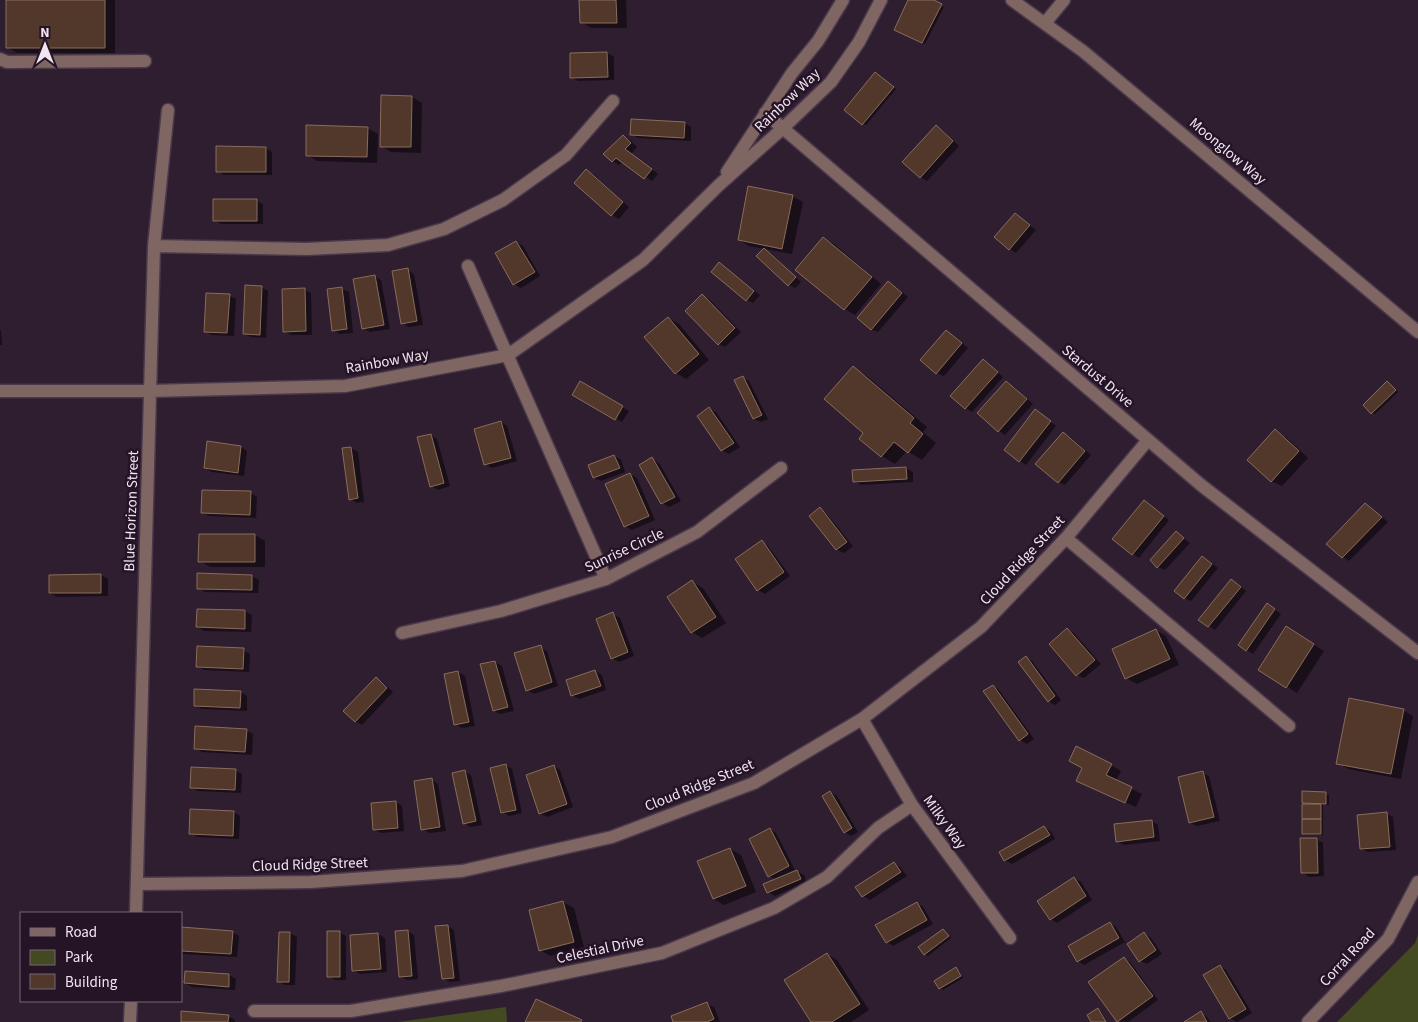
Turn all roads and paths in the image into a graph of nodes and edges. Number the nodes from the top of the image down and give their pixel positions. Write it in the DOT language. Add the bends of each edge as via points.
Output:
graph roads {
  1 [pos="843,0"];
  2 [pos="881,0"];
  3 [pos="1012,0"];
  4 [pos="1064,0"];
  5 [pos="1045,24"];
  6 [pos="0,59"];
  7 [pos="145,61"];
  8 [pos="613,101"];
  9 [pos="168,110"];
  10 [pos="765,113"];
  11 [pos="782,129"];
  12 [pos="718,186"];
  13 [pos="154,246"];
  14 [pos="468,266"];
  15 [pos="1418,332"];
  16 [pos="508,355"];
  17 [pos="0,391"];
  18 [pos="150,391"];
  19 [pos="1148,440"];
  20 [pos="781,468"];
  21 [pos="1066,538"];
  22 [pos="606,579"];
  23 [pos="402,633"];
  24 [pos="1418,653"];
  25 [pos="862,719"];
  26 [pos="1289,726"];
  27 [pos="912,805"];
  28 [pos="1418,882"];
  29 [pos="137,884"];
  30 [pos="136,912"];
  31 [pos="1010,938"];
  32 [pos="131,1002"];
  33 [pos="254,1011"];
  34 [pos="130,1022"];
  35 [pos="1308,1022"];
  1 -- 10 [label="street, Rainbow Way" via="818,41"];
  2 -- 11 [label="street, Rainbow Way" via="859,42 831,82"];
  3 -- 5 [label="street, Moonglow Way"];
  4 -- 5 [label="street"];
  5 -- 15 [label="street, Moonglow Way" via="1084,52"];
  6 -- 7 [label="street" via="6,62"];
  8 -- 13 [label="street" via="566,154 503,200 444,229 388,245 307,248"];
  9 -- 13 [label="street, Blue Horizon Street"];
  10 -- 11 [label="street, Stardust Drive"];
  10 -- 12 [label="street, Rainbow Way"];
  11 -- 12 [label="street, Rainbow Way"];
  11 -- 19 [label="street, Stardust Drive"];
  12 -- 16 [label="street, Rainbow Way" via="644,260"];
  13 -- 18 [label="street, Blue Horizon Street"];
  14 -- 16 [label="street"];
  16 -- 18 [label="street, Rainbow Way" via="345,386"];
  16 -- 22 [label="street"];
  17 -- 18 [label="street, Rainbow Way"];
  18 -- 29 [label="street, Blue Horizon Street"];
  19 -- 21 [label="street, Cloud Ridge Street"];
  19 -- 24 [label="street, Stardust Drive" via="1201,485"];
  20 -- 22 [label="street, Sunrise Circle" via="697,532"];
  21 -- 25 [label="street, Cloud Ridge Street" via="980,627"];
  21 -- 26 [label="street"];
  22 -- 23 [label="street, Sunrise Circle" via="502,611"];
  25 -- 27 [label="street, Milky Way"];
  25 -- 29 [label="street, Cloud Ridge Street" via="754,783 612,837 462,872 311,882"];
  27 -- 31 [label="street, Milky Way"];
  27 -- 33 [label="street, Celestial Drive" via="878,828 827,878 774,908 662,953 502,986 351,1011"];
  28 -- 35 [label="street, Corral Road" via="1388,939"];
  29 -- 30 [label="street, Blue Horizon Street"];
  32 -- 34 [label="street"];
}
